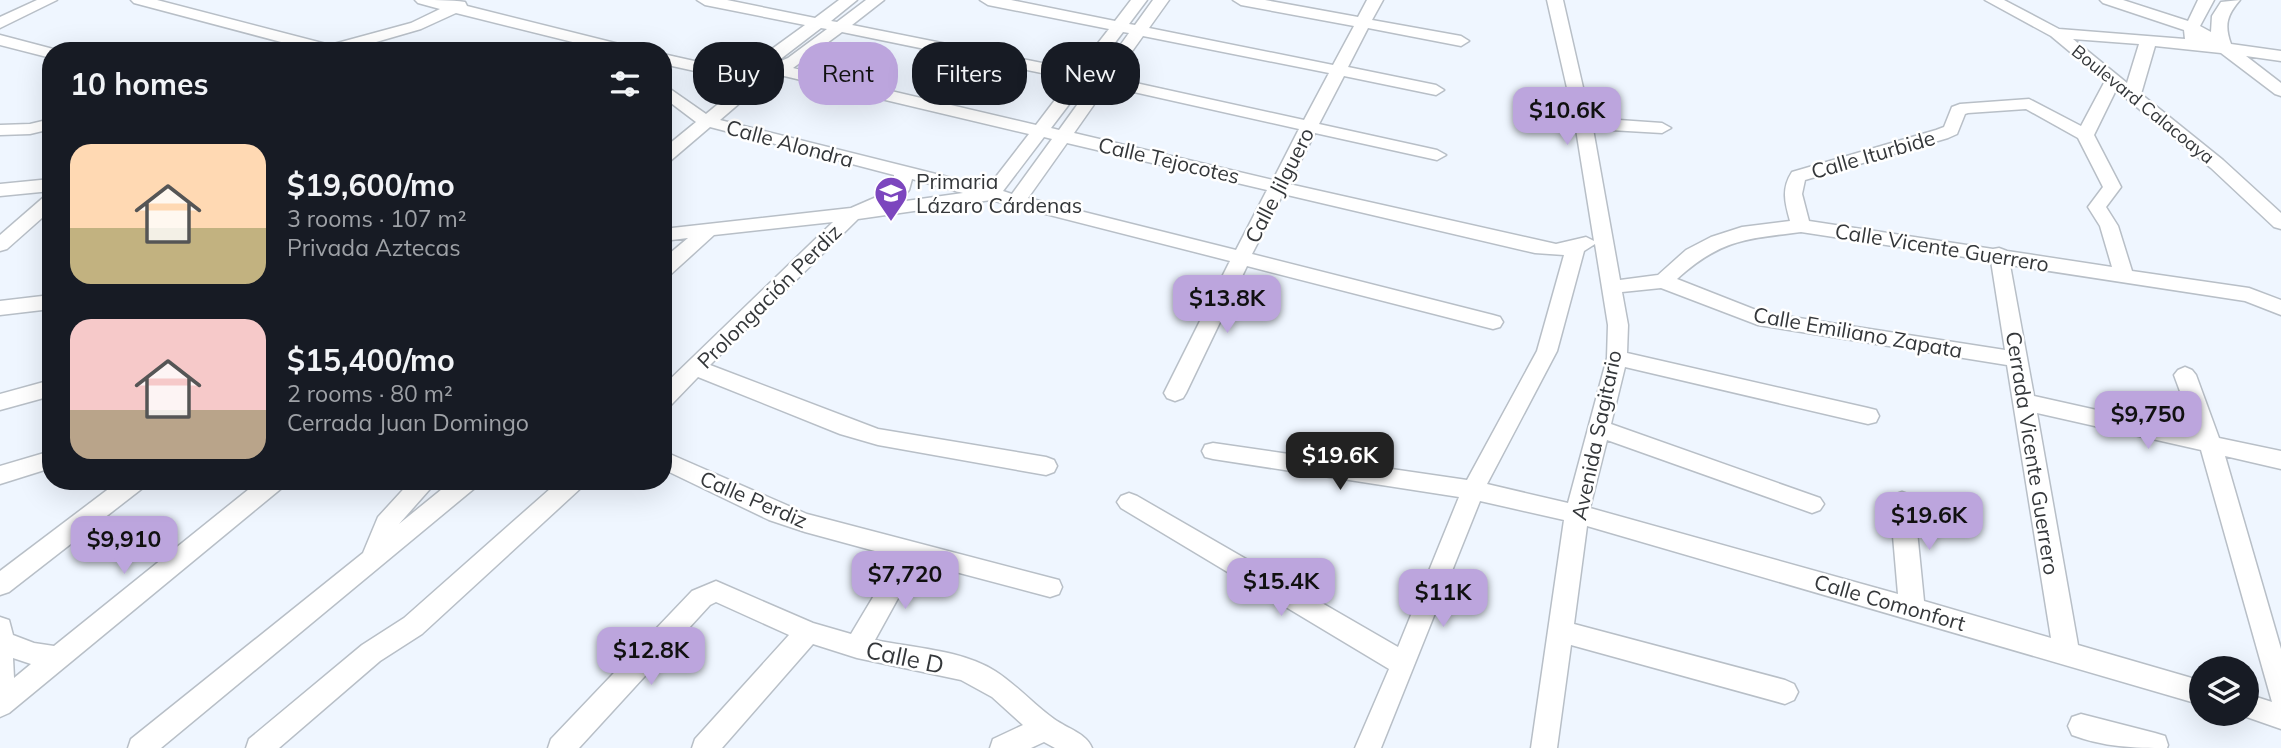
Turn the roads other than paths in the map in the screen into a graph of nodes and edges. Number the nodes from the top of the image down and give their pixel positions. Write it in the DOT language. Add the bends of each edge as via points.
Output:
graph roads {
  1 [pos="49,0"];
  2 [pos="139,0"];
  3 [pos="423,0"];
  4 [pos="705,0"];
  5 [pos="849,0"];
  6 [pos="876,0"];
  7 [pos="988,0"];
  8 [pos="1139,0"];
  9 [pos="1161,0"];
  10 [pos="1241,0"];
  11 [pos="1375,0"];
  12 [pos="1555,0"];
  13 [pos="1993,0"];
  14 [pos="2108,0"];
  15 [pos="2206,0"];
  16 [pos="2232,0"];
  17 [pos="461,4"];
  18 [pos="818,22"];
  19 [pos="0,23"];
  20 [pos="1362,24"];
  21 [pos="841,26"];
  22 [pos="1119,26"];
  23 [pos="2192,27"];
  24 [pos="1139,30"];
  25 [pos="2056,33"];
  26 [pos="0,40"];
  27 [pos="1461,41"];
  28 [pos="2148,41"];
  29 [pos="298,42"];
  30 [pos="357,42"];
  31 [pos="597,42"];
  32 [pos="1107,42"];
  33 [pos="1130,42"];
  34 [pos="2193,44"];
  35 [pos="784,47"];
  36 [pos="2224,47"];
  37 [pos="42,51"];
  38 [pos="2281,55"];
  39 [pos="672,60"];
  40 [pos="784,61"];
  41 [pos="693,63"];
  42 [pos="1041,67"];
  43 [pos="1338,71"];
  44 [pos="784,76"];
  45 [pos="2113,80"];
  46 [pos="1140,89"];
  47 [pos="1436,90"];
  48 [pos="2281,91"];
  49 [pos="2132,94"];
  50 [pos="672,96"];
  51 [pos="725,105"];
  52 [pos="1060,105"];
  53 [pos="1085,105"];
  54 [pos="705,121"];
  55 [pos="1583,123"];
  56 [pos="42,125"];
  57 [pos="1309,127"];
  58 [pos="1661,128"];
  59 [pos="1041,130"];
  60 [pos="6,131"];
  61 [pos="1063,135"];
  62 [pos="2085,135"];
  63 [pos="672,150"];
  64 [pos="1437,155"];
  65 [pos="903,173"];
  66 [pos="42,186"];
  67 [pos="1278,186"];
  68 [pos="0,190"];
  69 [pos="992,194"];
  70 [pos="1017,200"];
  71 [pos="42,208"];
  72 [pos="852,214"];
  73 [pos="2281,223"];
  74 [pos="1801,226"];
  75 [pos="709,230"];
  76 [pos="672,234"];
  77 [pos="1601,237"];
  78 [pos="0,244"];
  79 [pos="1576,247"];
  80 [pos="1999,254"];
  81 [pos="1241,258"];
  82 [pos="672,262"];
  83 [pos="2124,276"];
  84 [pos="1663,281"];
  85 [pos="1613,287"];
  86 [pos="42,303"];
  87 [pos="0,308"];
  88 [pos="2281,308"];
  89 [pos="1493,322"];
  90 [pos="1616,358"];
  91 [pos="2017,359"];
  92 [pos="696,368"];
  93 [pos="2185,375"];
  94 [pos="42,391"];
  95 [pos="672,391"];
  96 [pos="1175,393"];
  97 [pos="0,402"];
  98 [pos="2024,402"];
  99 [pos="1868,415"];
  100 [pos="1599,428"];
  101 [pos="2210,442"];
  102 [pos="1213,451"];
  103 [pos="2281,460"];
  104 [pos="42,462"];
  105 [pos="672,463"];
  106 [pos="1046,466"];
  107 [pos="0,475"];
  108 [pos="124,490"];
  109 [pos="264,490"];
  110 [pos="417,490"];
  111 [pos="457,490"];
  112 [pos="564,490"];
  113 [pos="1473,490"];
  114 [pos="1902,501"];
  115 [pos="1129,502"];
  116 [pos="1812,504"];
  117 [pos="1577,514"];
  118 [pos="912,552"];
  119 [pos="374,557"];
  120 [pos="0,585"];
  121 [pos="1050,587"];
  122 [pos="1912,608"];
  123 [pos="0,628"];
  124 [pos="1560,631"];
  125 [pos="808,632"];
  126 [pos="2272,638"];
  127 [pos="0,641"];
  128 [pos="858,647"];
  129 [pos="2066,652"];
  130 [pos="59,658"];
  131 [pos="1404,664"];
  132 [pos="2189,689"];
  133 [pos="1784,692"];
  134 [pos="2281,694"];
  135 [pos="3,702"];
  136 [pos="2259,710"];
  137 [pos="2281,717"];
  138 [pos="2081,726"];
  139 [pos="1045,729"];
  140 [pos="2120,742"];
  141 [pos="2154,744"];
  142 [pos="1548,747"];
  143 [pos="141,748"];
  144 [pos="259,748"];
  145 [pos="561,748"];
  146 [pos="705,748"];
  147 [pos="1003,748"];
  148 [pos="1079,748"];
  149 [pos="1368,748"];
  1 -- 19 [label="street"];
  2 -- 29 [label="street"];
  3 -- 17 [label="street"];
  4 -- 18 [label="street"];
  5 -- 18 [label="street"];
  6 -- 21 [label="street"];
  7 -- 22 [label="street"];
  8 -- 22 [label="street"];
  9 -- 24 [label="street"];
  10 -- 20 [label="street"];
  11 -- 20 [label="street, Calle Jilguero"];
  12 -- 55 [label="street, Avenida Sagitario"];
  13 -- 25 [label="street, Boulevard Calacoaya"];
  14 -- 23 [label="street"];
  15 -- 23 [label="street"];
  16 -- 36 [label="street" via="2218,17 2217,32"];
  17 -- 30 [label="street" via="416,26"];
  17 -- 31 [label="street"];
  18 -- 21 [label="street"];
  18 -- 35 [label="street"];
  20 -- 27 [label="street"];
  20 -- 43 [label="street, Calle Jilguero"];
  21 -- 40 [label="street"];
  21 -- 42 [label="street"];
  22 -- 24 [label="street"];
  22 -- 32 [label="street"];
  23 -- 34 [label="street"];
  23 -- 36 [label="street"];
  24 -- 33 [label="street"];
  24 -- 43 [label="street"];
  25 -- 28 [label="street"];
  25 -- 45 [label="street, Boulevard Calacoaya"];
  26 -- 37 [label="street"];
  28 -- 34 [label="street"];
  28 -- 49 [label="street"];
  34 -- 36 [label="street"];
  36 -- 38 [label="street"];
  36 -- 48 [label="street"];
  39 -- 41 [label="street, Calle Tejocotes"];
  43 -- 47 [label="street"];
  43 -- 57 [label="street, Calle Jilguero"];
  44 -- 59 [label="street, Calle Tejocotes"];
  45 -- 49 [label="street, Boulevard Calacoaya"];
  45 -- 62 [label="street"];
  46 -- 57 [label="street"];
  49 -- 73 [label="street, Boulevard Calacoaya"];
  50 -- 54 [label="street"];
  51 -- 54 [label="street"];
  52 -- 59 [label="street"];
  53 -- 61 [label="street"];
  54 -- 63 [label="street"];
  54 -- 65 [label="street, Calle Alondra"];
  55 -- 58 [label="street"];
  55 -- 77 [label="street, Avenida Sagitario"];
  56 -- 60 [label="street"];
  57 -- 64 [label="street"];
  57 -- 67 [label="street, Calle Jilguero"];
  59 -- 61 [label="street, Calle Tejocotes"];
  59 -- 69 [label="street"];
  61 -- 67 [label="street, Calle Tejocotes"];
  61 -- 70 [label="street"];
  62 -- 74 [label="street, Calle Iturbide" via="2029,104 1958,111 1951,130 1942,134 1798,176 1792,191"];
  62 -- 83 [label="street" via="2112,187 2097,207 2109,226"];
  65 -- 69 [label="street, Calle Alondra"];
  65 -- 72 [label="street, Prolongación Perdiz" via="899,193"];
  66 -- 68 [label="street"];
  67 -- 79 [label="street, Calle Tejocotes" via="1535,247"];
  67 -- 81 [label="street, Calle Jilguero"];
  69 -- 70 [label="street, Calle Alondra"];
  69 -- 72 [label="street"];
  70 -- 81 [label="street, Calle Alondra"];
  71 -- 78 [label="street"];
  72 -- 75 [label="street"];
  72 -- 92 [label="street, Prolongación Perdiz"];
  74 -- 80 [label="street, Calle Vicente Guerrero"];
  74 -- 84 [label="street, Calle Vicente Guerrero" via="1742,233 1718,241 1693,254"];
  75 -- 76 [label="street"];
  75 -- 82 [label="street"];
  77 -- 79 [label="street"];
  77 -- 85 [label="street, Avenida Sagitario"];
  79 -- 113 [label="street" via="1547,351"];
  80 -- 83 [label="street, Calle Vicente Guerrero"];
  80 -- 91 [label="street, Cerrada Vicente Guerrero"];
  81 -- 89 [label="street, Calle Alondra"];
  81 -- 96 [label="street, Calle Jilguero"];
  83 -- 88 [label="street, Calle Vicente Guerrero" via="2249,295"];
  84 -- 85 [label="street"];
  84 -- 91 [label="street, Calle Emiliano Zapata" via="1758,317"];
  85 -- 90 [label="street, Avenida Sagitario"];
  86 -- 87 [label="street"];
  90 -- 99 [label="street"];
  90 -- 100 [label="street, Avenida Sagitario"];
  91 -- 98 [label="street, Cerrada Vicente Guerrero"];
  92 -- 95 [label="street, Prolongación Perdiz"];
  92 -- 106 [label="street" via="878,437"];
  93 -- 101 [label="street"];
  94 -- 97 [label="street"];
  98 -- 101 [label="street"];
  98 -- 129 [label="street, Cerrada Vicente Guerrero"];
  100 -- 116 [label="street"];
  100 -- 117 [label="street, Avenida Sagitario"];
  101 -- 103 [label="street"];
  101 -- 126 [label="street"];
  102 -- 113 [label="street, Calle Comonfort"];
  104 -- 107 [label="street"];
  105 -- 118 [label="street, Calle Perdiz" via="777,513"];
  108 -- 120 [label="street"];
  109 -- 130 [label="street"];
  110 -- 119 [label="street" via="386,521"];
  111 -- 119 [label="street"];
  112 -- 144 [label="street" via="395,640 370,653"];
  113 -- 117 [label="street, Calle Comonfort"];
  113 -- 131 [label="street"];
  114 -- 122 [label="street"];
  115 -- 131 [label="street"];
  117 -- 122 [label="street, Calle Comonfort"];
  117 -- 124 [label="street, Avenida Sagitario"];
  118 -- 121 [label="street, Calle Perdiz"];
  118 -- 128 [label="street"];
  119 -- 143 [label="street"];
  122 -- 129 [label="street, Calle Comonfort"];
  123 -- 127 [label="street"];
  124 -- 133 [label="street"];
  124 -- 142 [label="street, Avenida Sagitario"];
  125 -- 128 [label="street, Calle D"];
  125 -- 145 [label="street, Calle D" via="716,592 701,598"];
  125 -- 146 [label="street"];
  126 -- 134 [label="street"];
  127 -- 130 [label="street"];
  127 -- 135 [label="street"];
  128 -- 139 [label="street, Calle D" via="983,677"];
  129 -- 132 [label="street, Calle Comonfort"];
  130 -- 135 [label="street"];
  131 -- 149 [label="street"];
  136 -- 137 [label="street"];
  138 -- 140 [label="street"];
  139 -- 147 [label="street"];
  139 -- 148 [label="street, Calle D"];
  140 -- 141 [label="street"];
}
